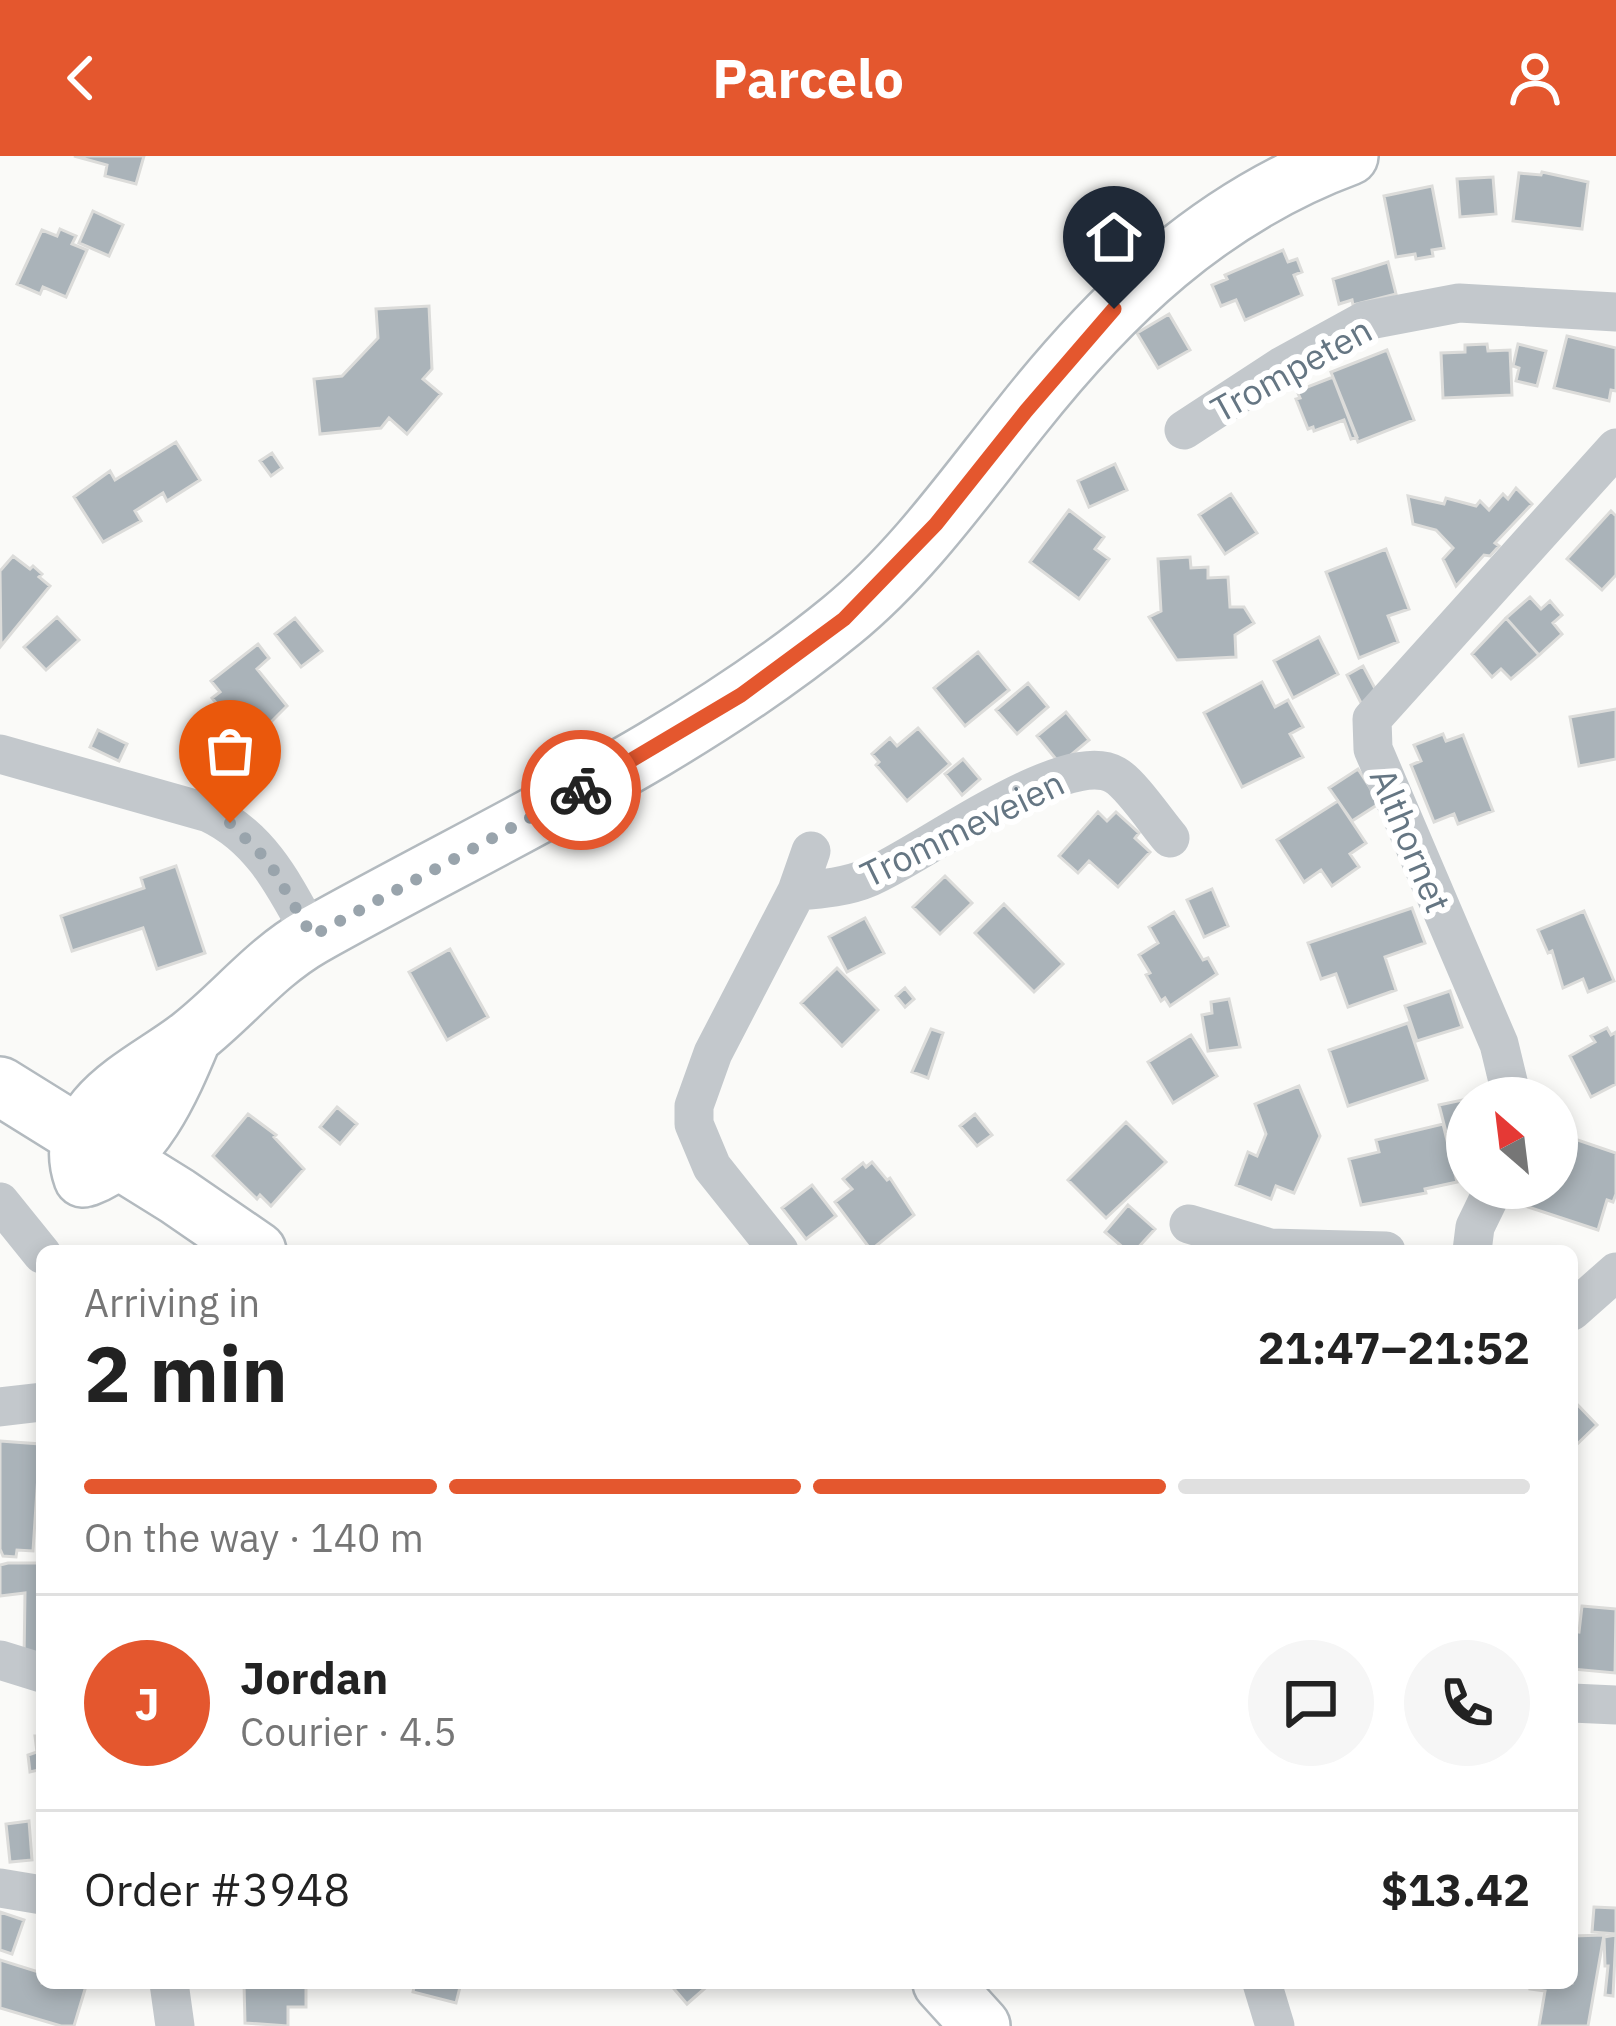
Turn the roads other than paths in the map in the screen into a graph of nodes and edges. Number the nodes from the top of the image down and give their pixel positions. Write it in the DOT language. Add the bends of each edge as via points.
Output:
graph roads {
  1 [pos="1349,156"];
  2 [pos="1616,312"];
  3 [pos="1184,430"];
  4 [pos="1616,448"];
  5 [pos="0,754"];
  6 [pos="1170,838"];
  7 [pos="811,851"];
  8 [pos="797,891"];
  9 [pos="312,936"];
  10 [pos="1508,1077"];
  11 [pos="0,1086"];
  12 [pos="0,1124"];
  13 [pos="95,1158"];
  14 [pos="1484,1209"];
  15 [pos="1189,1224"];
  16 [pos="192,1245"];
  17 [pos="247,1245"];
  18 [pos="773,1245"];
  19 [pos="1260,1245"];
  20 [pos="1472,1245"];
  21 [pos="1616,1272"];
  22 [pos="1578,1306"];
  23 [pos="36,1403"];
  24 [pos="0,1407"];
  25 [pos="0,1660"];
  26 [pos="36,1670"];
  27 [pos="1578,1703"];
  28 [pos="1616,1705"];
  29 [pos="0,1888"];
  30 [pos="36,1894"];
  31 [pos="171,1989"];
  32 [pos="947,1989"];
  33 [pos="1264,1989"];
  34 [pos="175,2026"];
  35 [pos="981,2026"];
  36 [pos="1275,2026"];
  1 -- 9 [label="street" via="1246,202 1114,309 936,524 844,619 648,753"];
  2 -- 3 [label="street, Trompeten" via="1459,303 1364,321"];
  4 -- 10 [label="street, Althornet" via="1372,719 1373,749"];
  5 -- 9 [label="street" via="230,823 269,862"];
  6 -- 8 [label="street, Trommeveien" via="1115,775 1071,772 993,806 867,879"];
  7 -- 8 [label="street, Trommeveien"];
  8 -- 18 [label="street, Trommeveien" via="694,1106 712,1167"];
  9 -- 13 [label="street" via="192,1038 134,1074 90,1120"];
  11 -- 13 [label="street"];
  12 -- 13 [label="street"];
  13 -- 16 [label="street"];
  13 -- 17 [label="street"];
  14 -- 20 [label="street"];
  15 -- 19 [label="street"];
  21 -- 22 [label="street"];
  23 -- 24 [label="street"];
  25 -- 26 [label="street"];
  27 -- 28 [label="street"];
  29 -- 30 [label="street"];
  31 -- 34 [label="street"];
  32 -- 35 [label="street"];
  33 -- 36 [label="street"];
}
